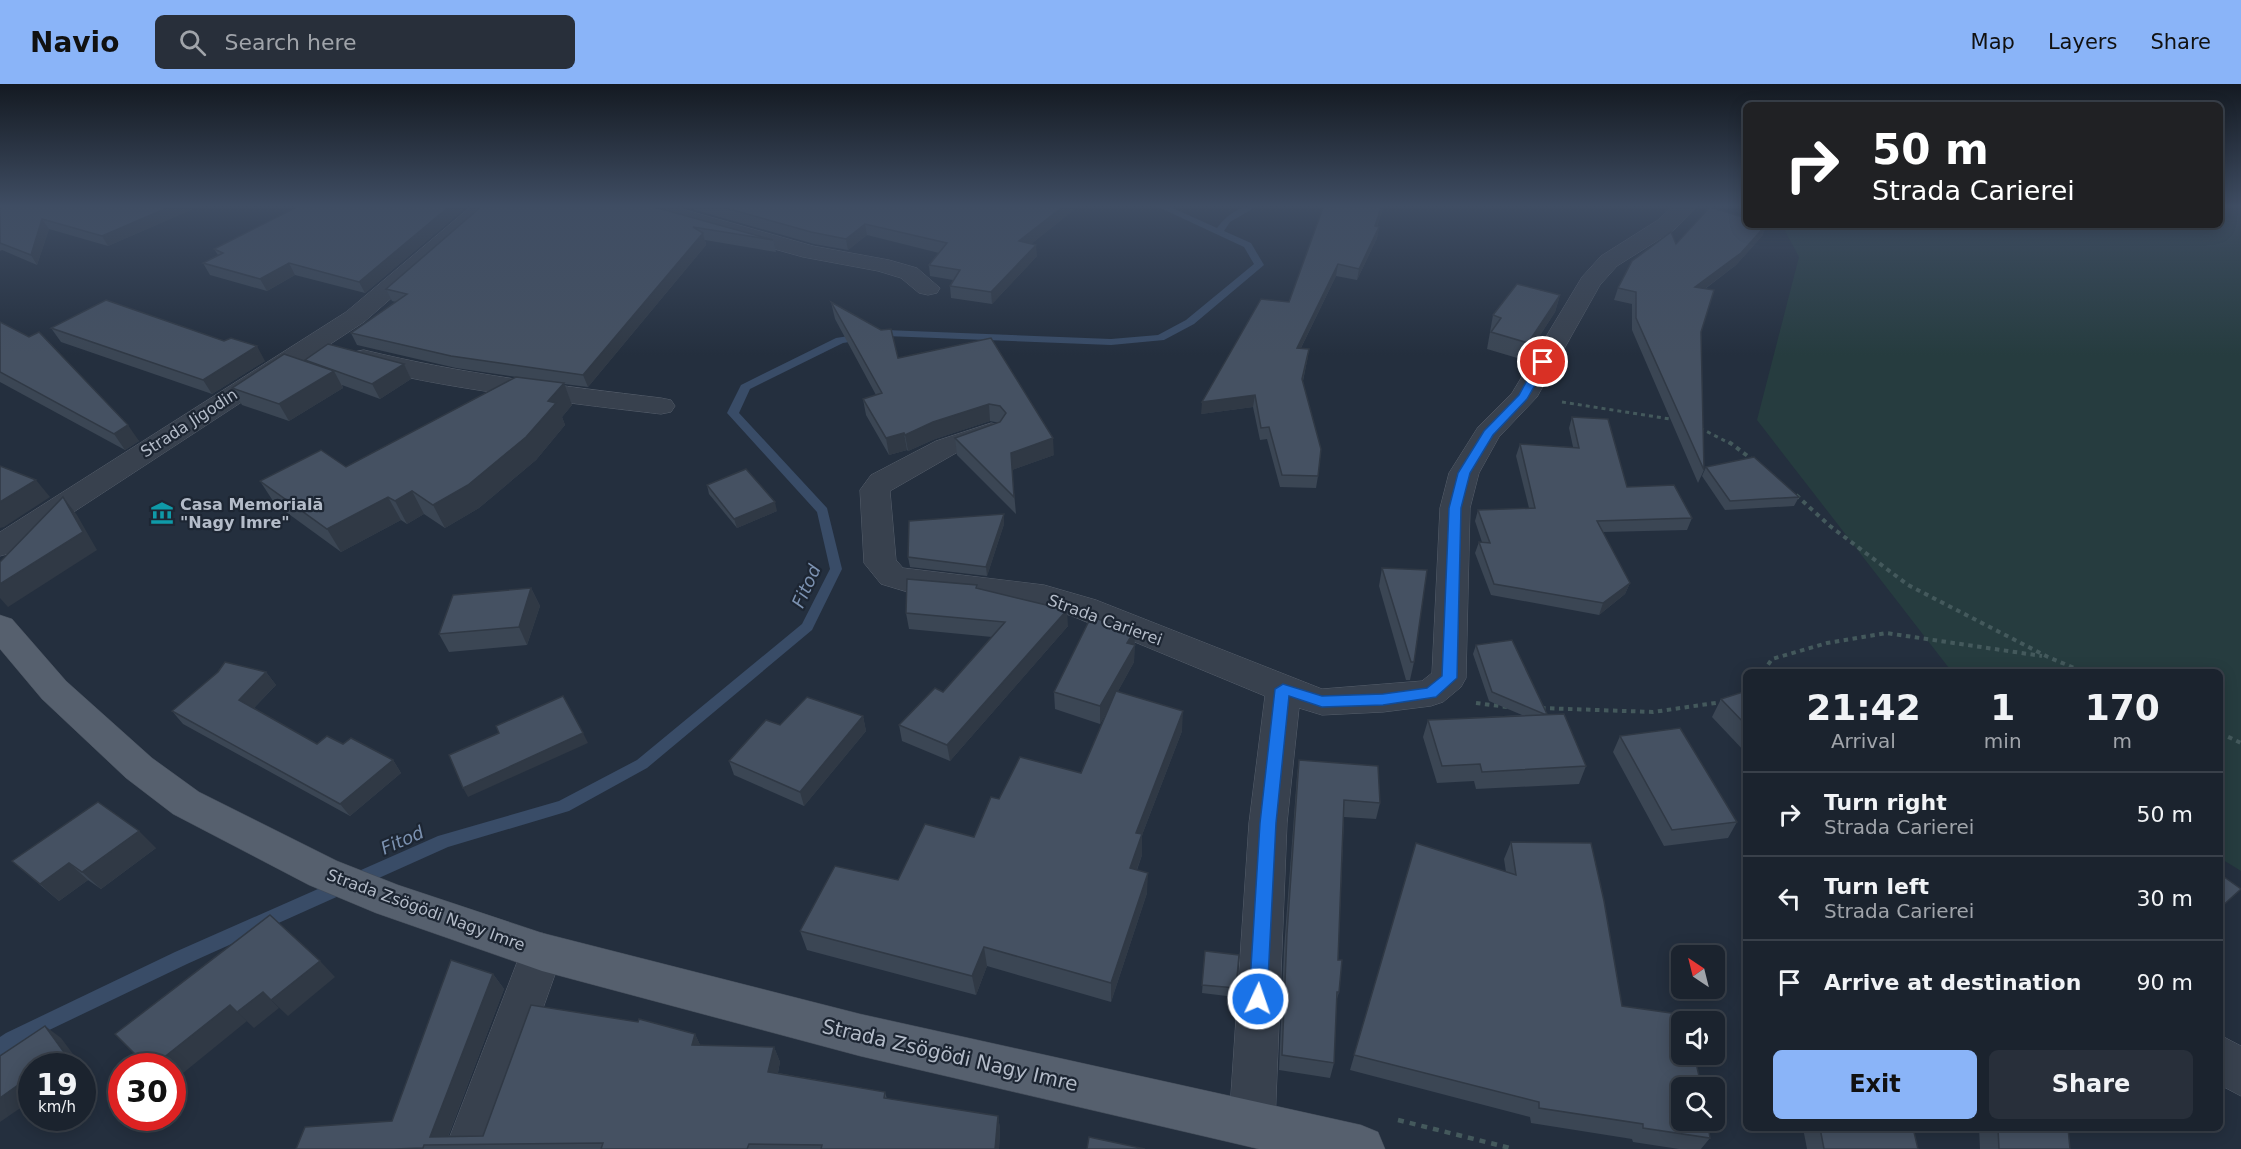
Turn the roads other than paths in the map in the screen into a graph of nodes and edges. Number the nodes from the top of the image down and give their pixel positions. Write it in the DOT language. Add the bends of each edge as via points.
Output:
graph roads {
  1 [pos="429,255"];
  2 [pos="824,255"];
  3 [pos="1619,255"];
  4 [pos="928,288"];
  5 [pos="317,343"];
  6 [pos="661,406"];
  7 [pos="992,431"];
  8 [pos="0,546"];
  9 [pos="0,627"];
  10 [pos="1283,689"];
  11 [pos="542,952"];
  12 [pos="2223,1059"];
  13 [pos="2241,1074"];
  14 [pos="1252,1124"];
  15 [pos="469,1149"];
  16 [pos="1361,1149"];
  1 -- 5 [label="street, Strada Jigodin" via="355,317"];
  2 -- 4 [label="street" via="900,270"];
  3 -- 10 [label="street, Strada Carierei" via="1590,282 1523,397 1488,433 1464,473 1455,508 1449,678 1431,693 1383,699 1322,702"];
  5 -- 6 [label="street" via="382,364 505,387"];
  5 -- 8 [label="street, Strada Jigodin"];
  7 -- 10 [label="street, Strada Carierei" via="946,447 881,482 876,490 880,563 891,576 911,582 1044,596 1084,608"];
  9 -- 11 [label="main road, Strada Zsögödi Nagy Imre" via="54,690 140,768 186,803 324,873"];
  10 -- 14 [label="street" via="1268,823"];
  11 -- 14 [label="main road, Strada Zsögödi Nagy Imre" via="860,1035"];
  11 -- 15 [label="street, Strada Zsögödi Nagy Imre"];
  12 -- 13 [label="street"];
  14 -- 16 [label="main road, Strada Zsögödi Nagy Imre"];
}
